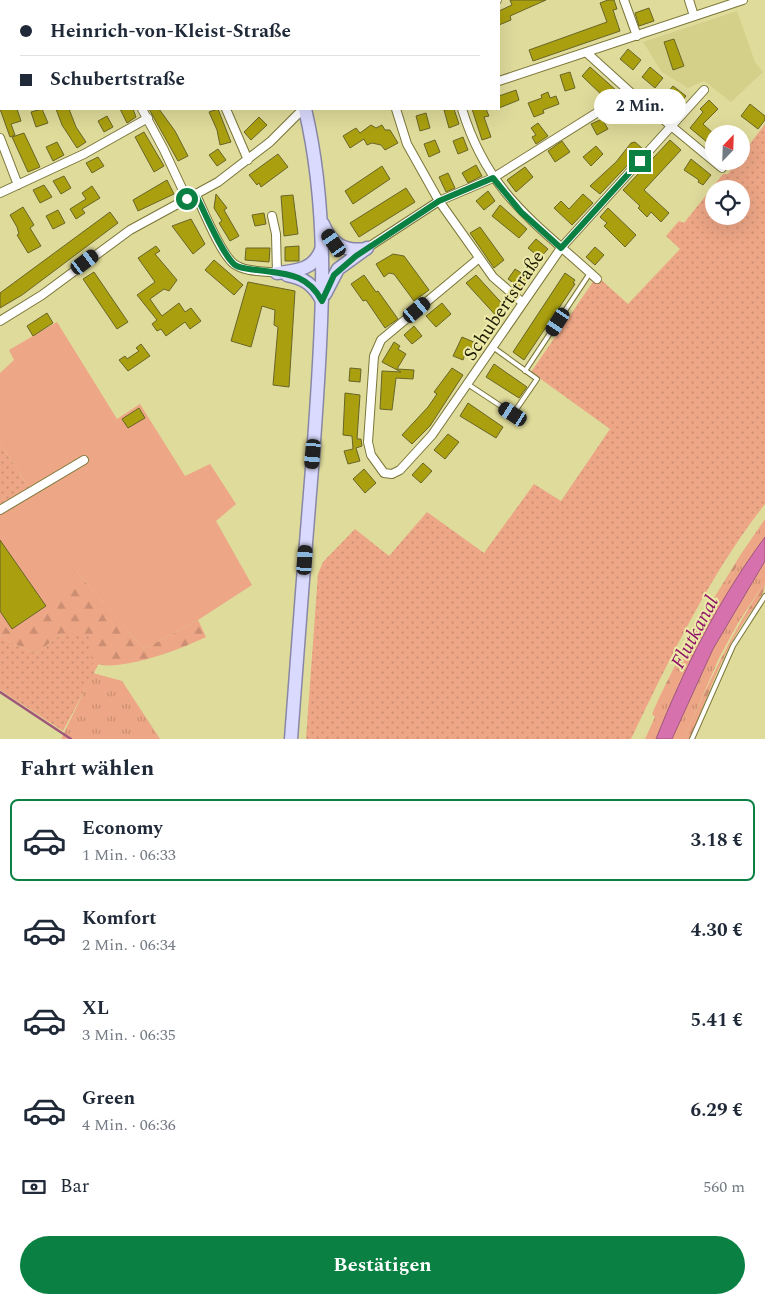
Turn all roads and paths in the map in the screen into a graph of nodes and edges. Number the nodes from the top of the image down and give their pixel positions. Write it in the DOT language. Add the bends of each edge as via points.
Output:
graph roads {
  1 [pos="624,0"];
  2 [pos="689,0"];
  3 [pos="743,0"];
  4 [pos="694,16"];
  5 [pos="637,36"];
  6 [pos="587,53"];
  7 [pos="500,81"];
  8 [pos="704,90"];
  9 [pos="630,92"];
  10 [pos="143,110"];
  11 [pos="226,110"];
  12 [pos="303,110"];
  13 [pos="304,110"];
  14 [pos="396,110"];
  15 [pos="462,110"];
  16 [pos="148,118"];
  17 [pos="672,127"];
  18 [pos="0,138"];
  19 [pos="705,154"];
  20 [pos="248,160"];
  21 [pos="493,178"];
  22 [pos="18,185"];
  23 [pos="0,193"];
  24 [pos="196,195"];
  25 [pos="187,199"];
  26 [pos="439,201"];
  27 [pos="272,216"];
  28 [pos="322,219"];
  29 [pos="323,243"];
  30 [pos="367,248"];
  31 [pos="561,248"];
  32 [pos="478,259"];
  33 [pos="277,273"];
  34 [pos="590,273"];
  35 [pos="597,279"];
  36 [pos="322,301"];
  37 [pos="523,303"];
  38 [pos="0,321"];
  39 [pos="494,348"];
  40 [pos="525,371"];
  41 [pos="469,385"];
  42 [pos="84,460"];
  43 [pos="0,510"];
  44 [pos="765,596"];
  45 [pos="291,739"];
  46 [pos="692,739"];
  1 -- 5 [label="street"];
  2 -- 4 [label="street"];
  3 -- 4 [label="street"];
  4 -- 5 [label="street"];
  5 -- 6 [label="street"];
  6 -- 7 [label="street"];
  6 -- 9 [label="street"];
  8 -- 17 [label="street, Schubertstraße"];
  9 -- 17 [label="street"];
  9 -- 21 [label="street"];
  10 -- 16 [label="street"];
  11 -- 20 [label="street"];
  12 -- 20 [label="street"];
  13 -- 28 [label="main road"];
  14 -- 26 [label="street" via="407,144"];
  15 -- 21 [label="street" via="471,138"];
  16 -- 22 [label="street" via="84,154"];
  16 -- 25 [label="street"];
  17 -- 19 [label="street"];
  17 -- 31 [label="street, Schubertstraße"];
  18 -- 22 [label="street"];
  20 -- 24 [label="street"];
  21 -- 26 [label="street"];
  21 -- 31 [label="street" via="521,212"];
  22 -- 23 [label="street"];
  24 -- 25 [label="street"];
  24 -- 33 [label="street" via="227,256 235,265"];
  25 -- 38 [label="street" via="130,230 42,295"];
  26 -- 30 [label="street"];
  26 -- 32 [label="street"];
  27 -- 33 [label="street"];
  28 -- 29 [label="main road"];
  28 -- 30 [label="main road" via="334,243 352,250"];
  29 -- 33 [label="main road" via="320,253 307,268"];
  29 -- 36 [label="main road"];
  30 -- 36 [label="main road" via="338,269"];
  31 -- 34 [label="street"];
  31 -- 37 [label="street, Schubertstraße"];
  32 -- 37 [label="street"];
  32 -- 41 [label="street, Schubertstraße" via="381,340 376,348 368,442 380,470 392,474 400,470 432,435"];
  33 -- 36 [label="main road" via="310,283"];
  34 -- 35 [label="street"];
  34 -- 40 [label="lane"];
  36 -- 45 [label="main road"];
  37 -- 39 [label="street, Schubertstraße"];
  39 -- 40 [label="lane"];
  39 -- 41 [label="street, Schubertstraße"];
  40 -- 41 [label="lane" via="537,379 513,414"];
  42 -- 43 [label="street"];
  44 -- 46 [label="lane" via="733,646"];
}
